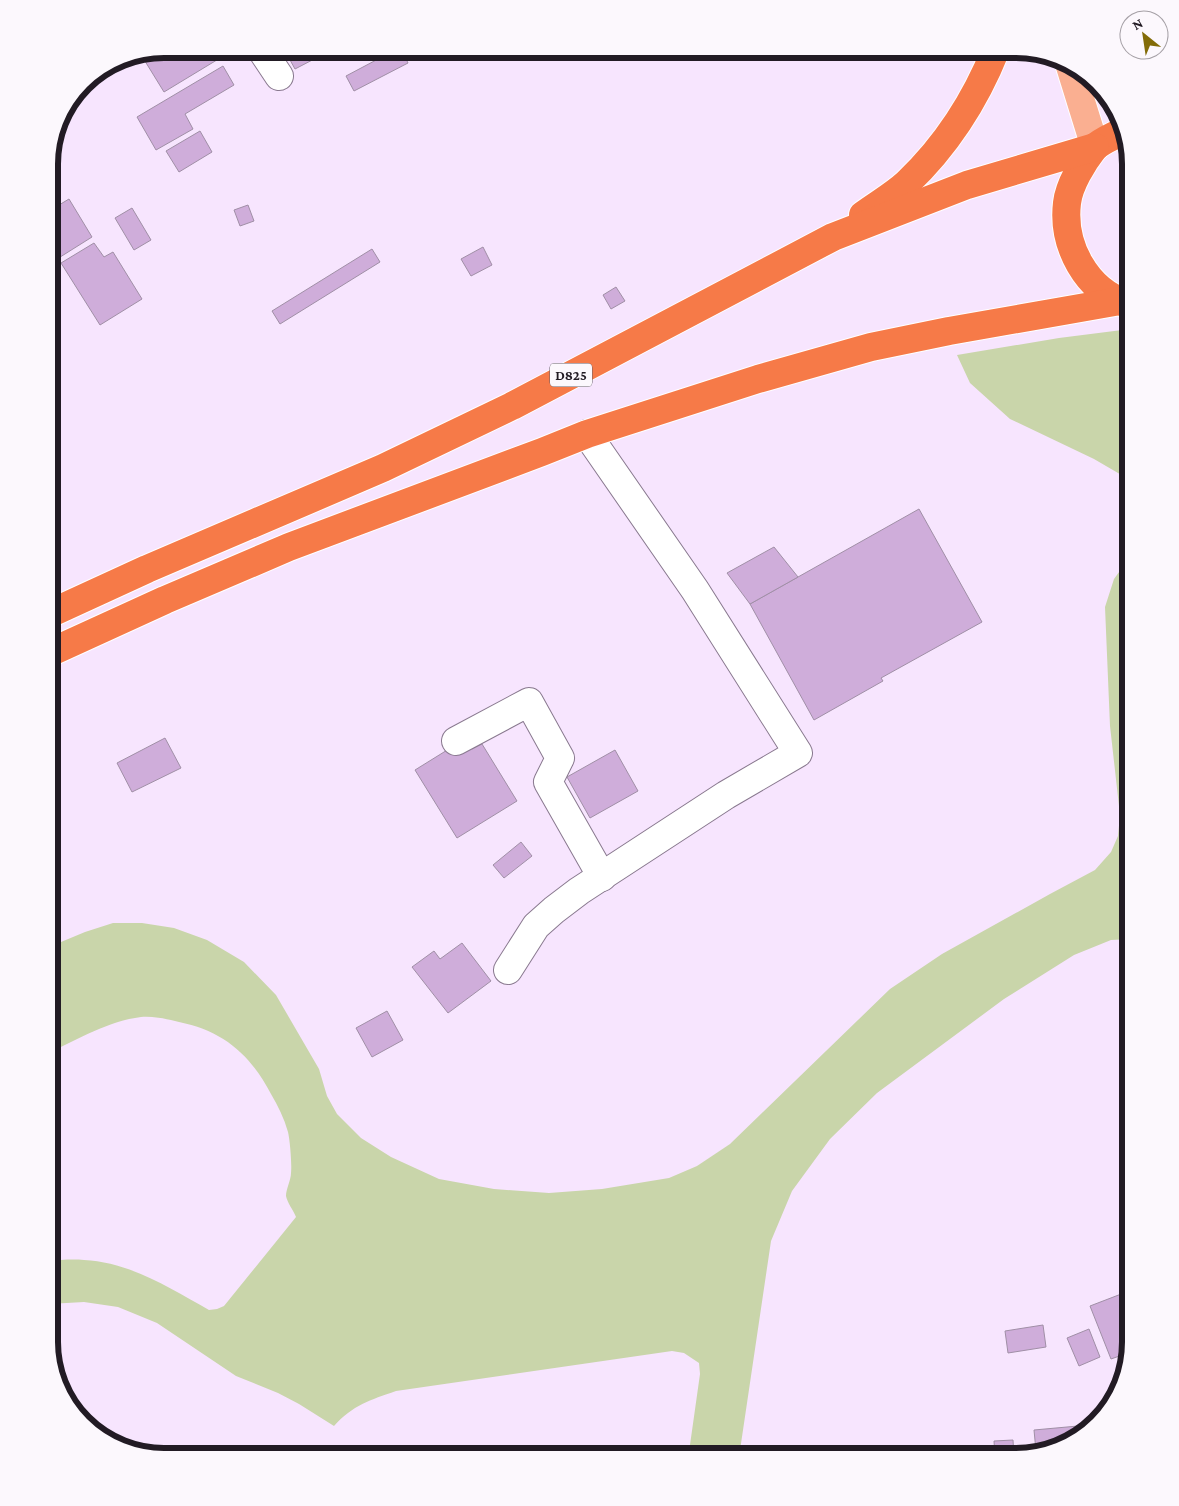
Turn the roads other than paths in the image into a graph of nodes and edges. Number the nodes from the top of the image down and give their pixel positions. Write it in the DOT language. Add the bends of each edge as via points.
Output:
graph roads {
  1 [pos="267,58"];
  2 [pos="992,58"];
  3 [pos="1071,74"];
  4 [pos="279,76"];
  5 [pos="1117,134"];
  6 [pos="1095,147"];
  7 [pos="833,237"];
  8 [pos="1122,301"];
  9 [pos="1122,303"];
  10 [pos="587,434"];
  11 [pos="58,610"];
  12 [pos="58,649"];
  13 [pos="456,741"];
  14 [pos="602,877"];
  15 [pos="508,970"];
  1 -- 4 [label="street"];
  2 -- 7 [label="highway" via="971,103 933,155 906,183"];
  3 -- 6 [label="main road"];
  5 -- 6 [label="highway"];
  6 -- 7 [label="highway, D825" via="967,185"];
  6 -- 8 [label="highway" via="1074,178 1067,202 1066,226 1072,250 1083,271 1100,288"];
  7 -- 11 [label="highway, D825" via="512,406 383,468"];
  9 -- 10 [label="highway" via="988,324 871,348 758,379"];
  10 -- 12 [label="highway" via="289,547"];
  10 -- 14 [label="street" via="695,590 798,753 726,795"];
  13 -- 14 [label="street" via="529,702 560,758 548,782"];
  14 -- 15 [label="street" via="536,926"];
}
